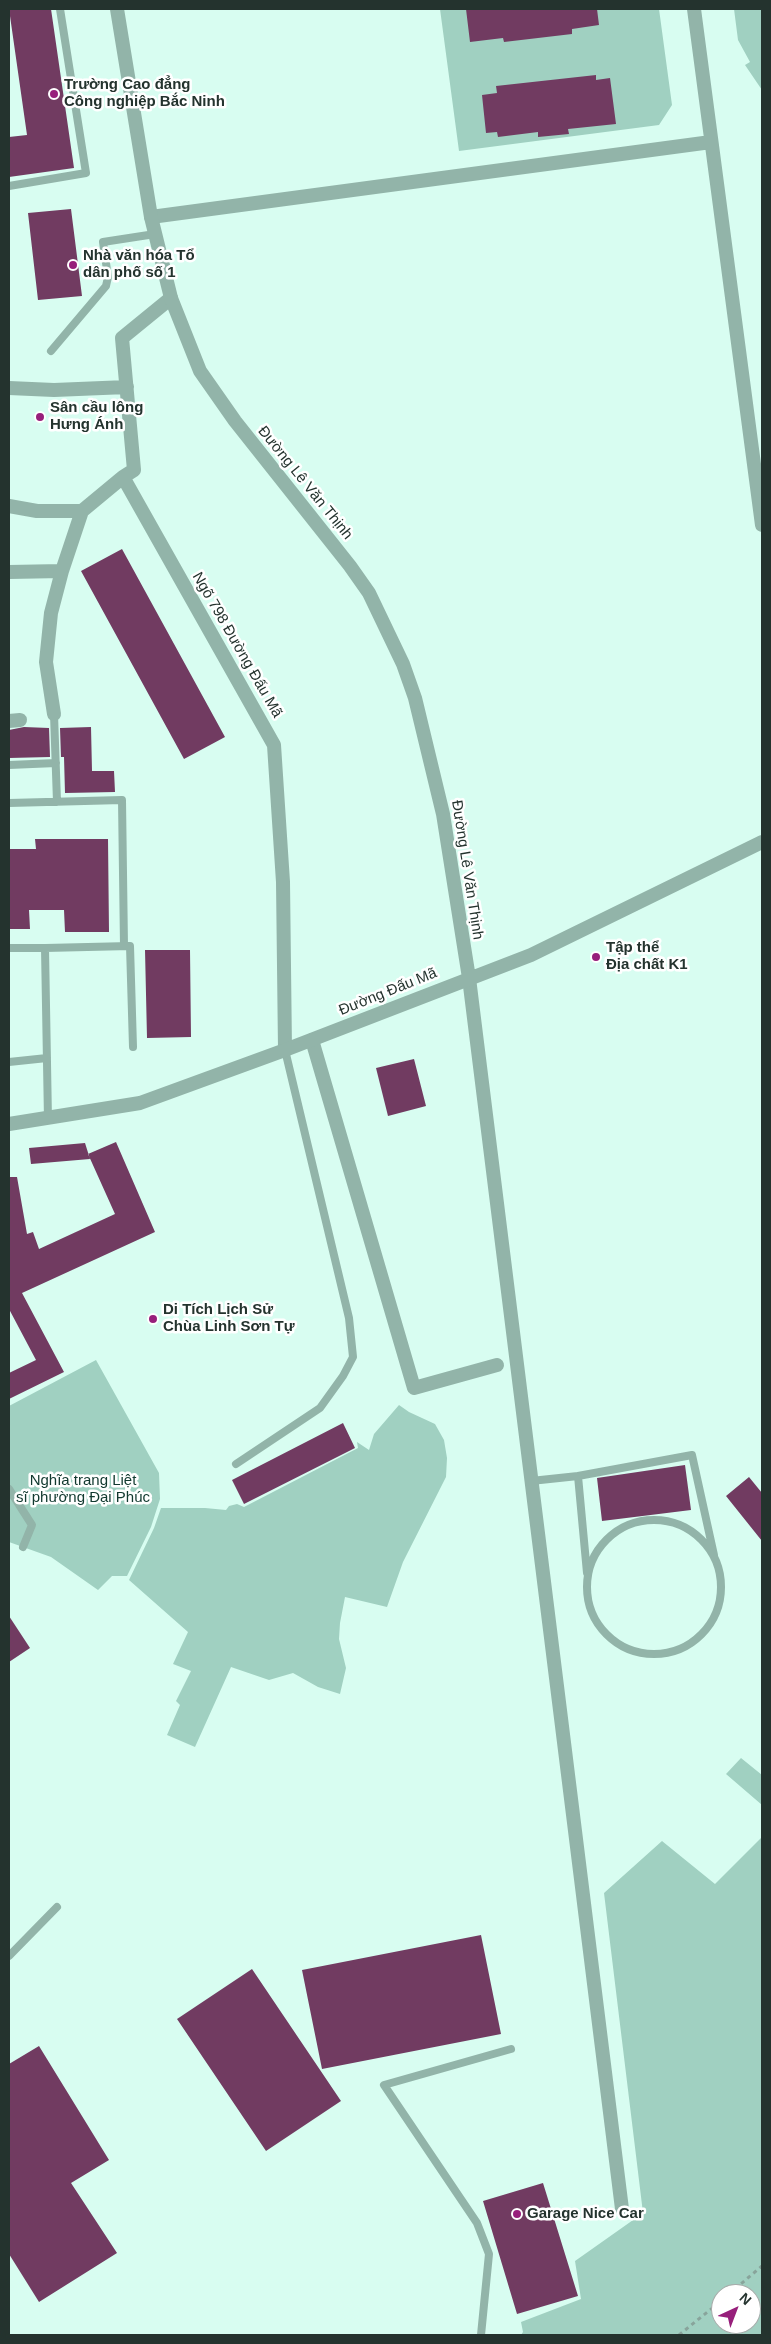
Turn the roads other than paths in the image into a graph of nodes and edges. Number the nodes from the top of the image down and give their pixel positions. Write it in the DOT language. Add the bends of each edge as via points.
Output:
graph roads {
  1 [pos="60,9"];
  2 [pos="117,9"];
  3 [pos="694,9"];
  4 [pos="711,142"];
  5 [pos="9,186"];
  6 [pos="151,217"];
  7 [pos="155,234"];
  8 [pos="171,298"];
  9 [pos="51,351"];
  10 [pos="127,387"];
  11 [pos="9,388"];
  12 [pos="123,477"];
  13 [pos="9,506"];
  14 [pos="82,511"];
  15 [pos="762,525"];
  16 [pos="62,571"];
  17 [pos="9,572"];
  18 [pos="54,714"];
  19 [pos="56,763"];
  20 [pos="9,765"];
  21 [pos="57,802"];
  22 [pos="9,803"];
  23 [pos="762,842"];
  24 [pos="124,946"];
  25 [pos="9,948"];
  26 [pos="45,948"];
  27 [pos="468,978"];
  28 [pos="312,1040"];
  29 [pos="133,1047"];
  30 [pos="285,1050"];
  31 [pos="47,1058"];
  32 [pos="9,1062"];
  33 [pos="48,1120"];
  34 [pos="9,1124"];
  35 [pos="497,1365"];
  36 [pos="236,1464"];
  37 [pos="578,1476"];
  38 [pos="531,1482"];
  39 [pos="9,1489"];
  40 [pos="24,1547"];
  41 [pos="715,1560"];
  42 [pos="588,1580"];
  43 [pos="57,1907"];
  44 [pos="9,1956"];
  45 [pos="511,2049"];
  46 [pos="622,2209"];
  47 [pos="481,2335"];
  1 -- 5 [label="lane" via="86,173"];
  2 -- 6 [label="street, Đường Lê Văn Thịnh"];
  3 -- 4 [label="street"];
  4 -- 6 [label="street"];
  4 -- 15 [label="street"];
  6 -- 7 [label="street, Đường Lê Văn Thịnh"];
  7 -- 8 [label="street, Đường Lê Văn Thịnh"];
  7 -- 9 [label="lane" via="103,242 108,276 106,286"];
  8 -- 10 [label="street" via="122,338"];
  8 -- 27 [label="street, Đường Lê Văn Thịnh" via="200,371 369,593 403,664 415,698 443,814"];
  10 -- 11 [label="street"];
  10 -- 12 [label="street" via="134,470"];
  12 -- 14 [label="street"];
  12 -- 30 [label="street, Ngõ 798 Đường Đấu Mã" via="274,745 283,882"];
  13 -- 14 [label="street" via="37,511"];
  14 -- 16 [label="street"];
  16 -- 17 [label="street"];
  16 -- 18 [label="street" via="51,613 46,662"];
  18 -- 19 [label="lane"];
  19 -- 20 [label="lane"];
  19 -- 21 [label="lane"];
  21 -- 22 [label="lane"];
  21 -- 24 [label="lane" via="122,800"];
  23 -- 27 [label="street, Đường Đấu Mã" via="531,955"];
  24 -- 26 [label="lane"];
  24 -- 29 [label="lane" via="130,946"];
  25 -- 26 [label="lane"];
  26 -- 31 [label="lane"];
  27 -- 28 [label="street, Đường Đấu Mã"];
  27 -- 38 [label="street, Đường Lê Văn Thịnh"];
  28 -- 30 [label="street, Đường Đấu Mã"];
  28 -- 35 [label="street" via="414,1388"];
  30 -- 33 [label="street, Đường Đấu Mã" via="140,1103"];
  30 -- 36 [label="lane" via="349,1318 352,1356 343,1376 320,1408"];
  31 -- 32 [label="lane"];
  31 -- 33 [label="lane"];
  33 -- 34 [label="street, Đường Đấu Mã"];
  37 -- 38 [label="lane"];
  37 -- 41 [label="lane" via="692,1456"];
  37 -- 42 [label="lane"];
  38 -- 46 [label="street, Đường Lê Văn Thịnh"];
  39 -- 40 [label="lane" via="32,1525"];
  41 -- 42 [label="lane" via="702,1541 684,1527 661,1521 644,1521 627,1526 607,1539 594,1558"];
  41 -- 42 [label="lane" via="721,1587 716,1614 694,1642 669,1653 642,1653 610,1637 594,1616 588,1598"];
  43 -- 44 [label="lane"];
  45 -- 47 [label="lane" via="384,2085 477,2223 489,2254"];
}
